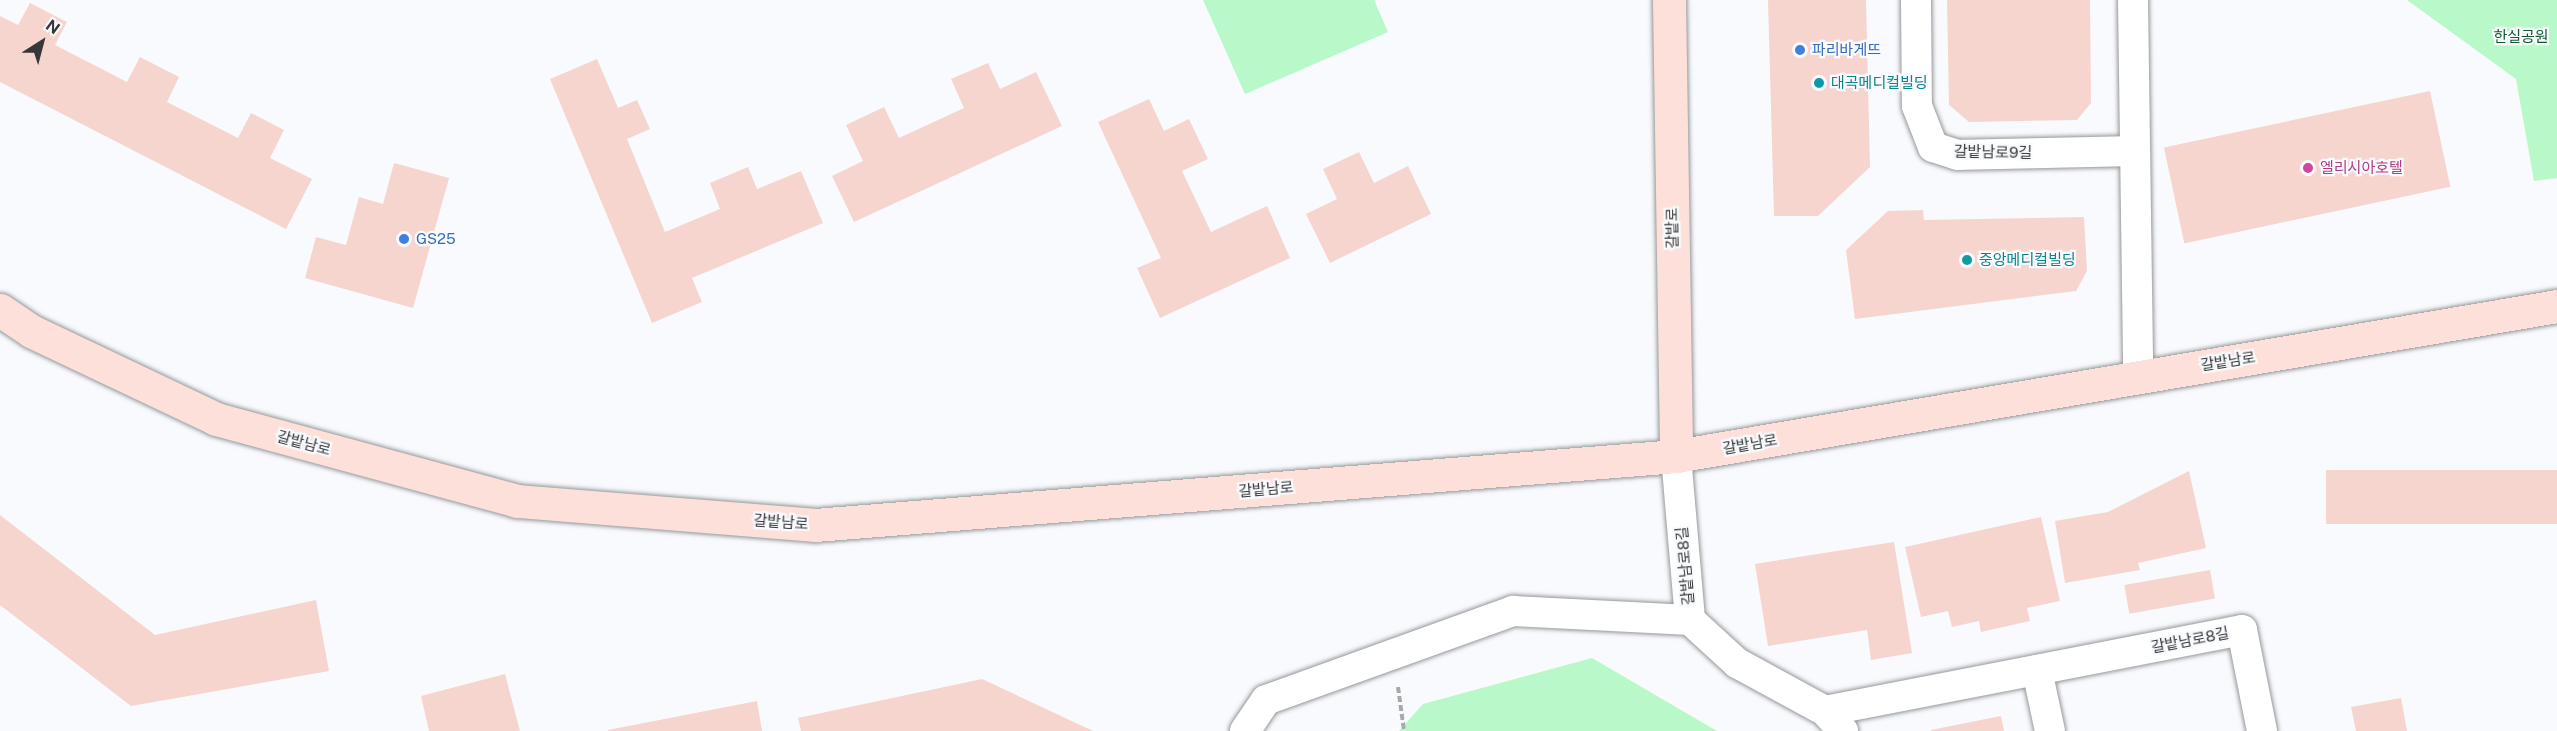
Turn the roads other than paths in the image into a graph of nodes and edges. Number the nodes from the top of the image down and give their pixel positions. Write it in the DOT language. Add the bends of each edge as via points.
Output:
graph roads {
  1 [pos="1669,0"];
  2 [pos="1916,0"];
  3 [pos="2133,0"];
  4 [pos="2132,151"];
  5 [pos="2557,306"];
  6 [pos="0,310"];
  7 [pos="2138,376"];
  8 [pos="1676,456"];
  9 [pos="1690,620"];
  10 [pos="2037,670"];
  11 [pos="1834,721"];
  12 [pos="1245,731"];
  13 [pos="2050,731"];
  14 [pos="2262,731"];
  1 -- 8 [label="main road, 갈밭로"];
  2 -- 4 [label="street, 갈밭남로9길" via="1917,106 1933,147 1958,155"];
  3 -- 4 [label="street"];
  4 -- 7 [label="street"];
  5 -- 7 [label="main road, 갈밭남로"];
  6 -- 8 [label="main road, 갈밭남로" via="31,331 216,418 517,501 815,525"];
  7 -- 8 [label="main road, 갈밭남로"];
  8 -- 9 [label="street, 갈밭남로8길"];
  9 -- 11 [label="street, 갈밭남로8길" via="1737,663"];
  9 -- 12 [label="street" via="1514,611 1266,700"];
  10 -- 11 [label="street, 갈밭남로8길"];
  10 -- 13 [label="street"];
  10 -- 14 [label="street, 갈밭남로8길" via="2242,630"];
}
